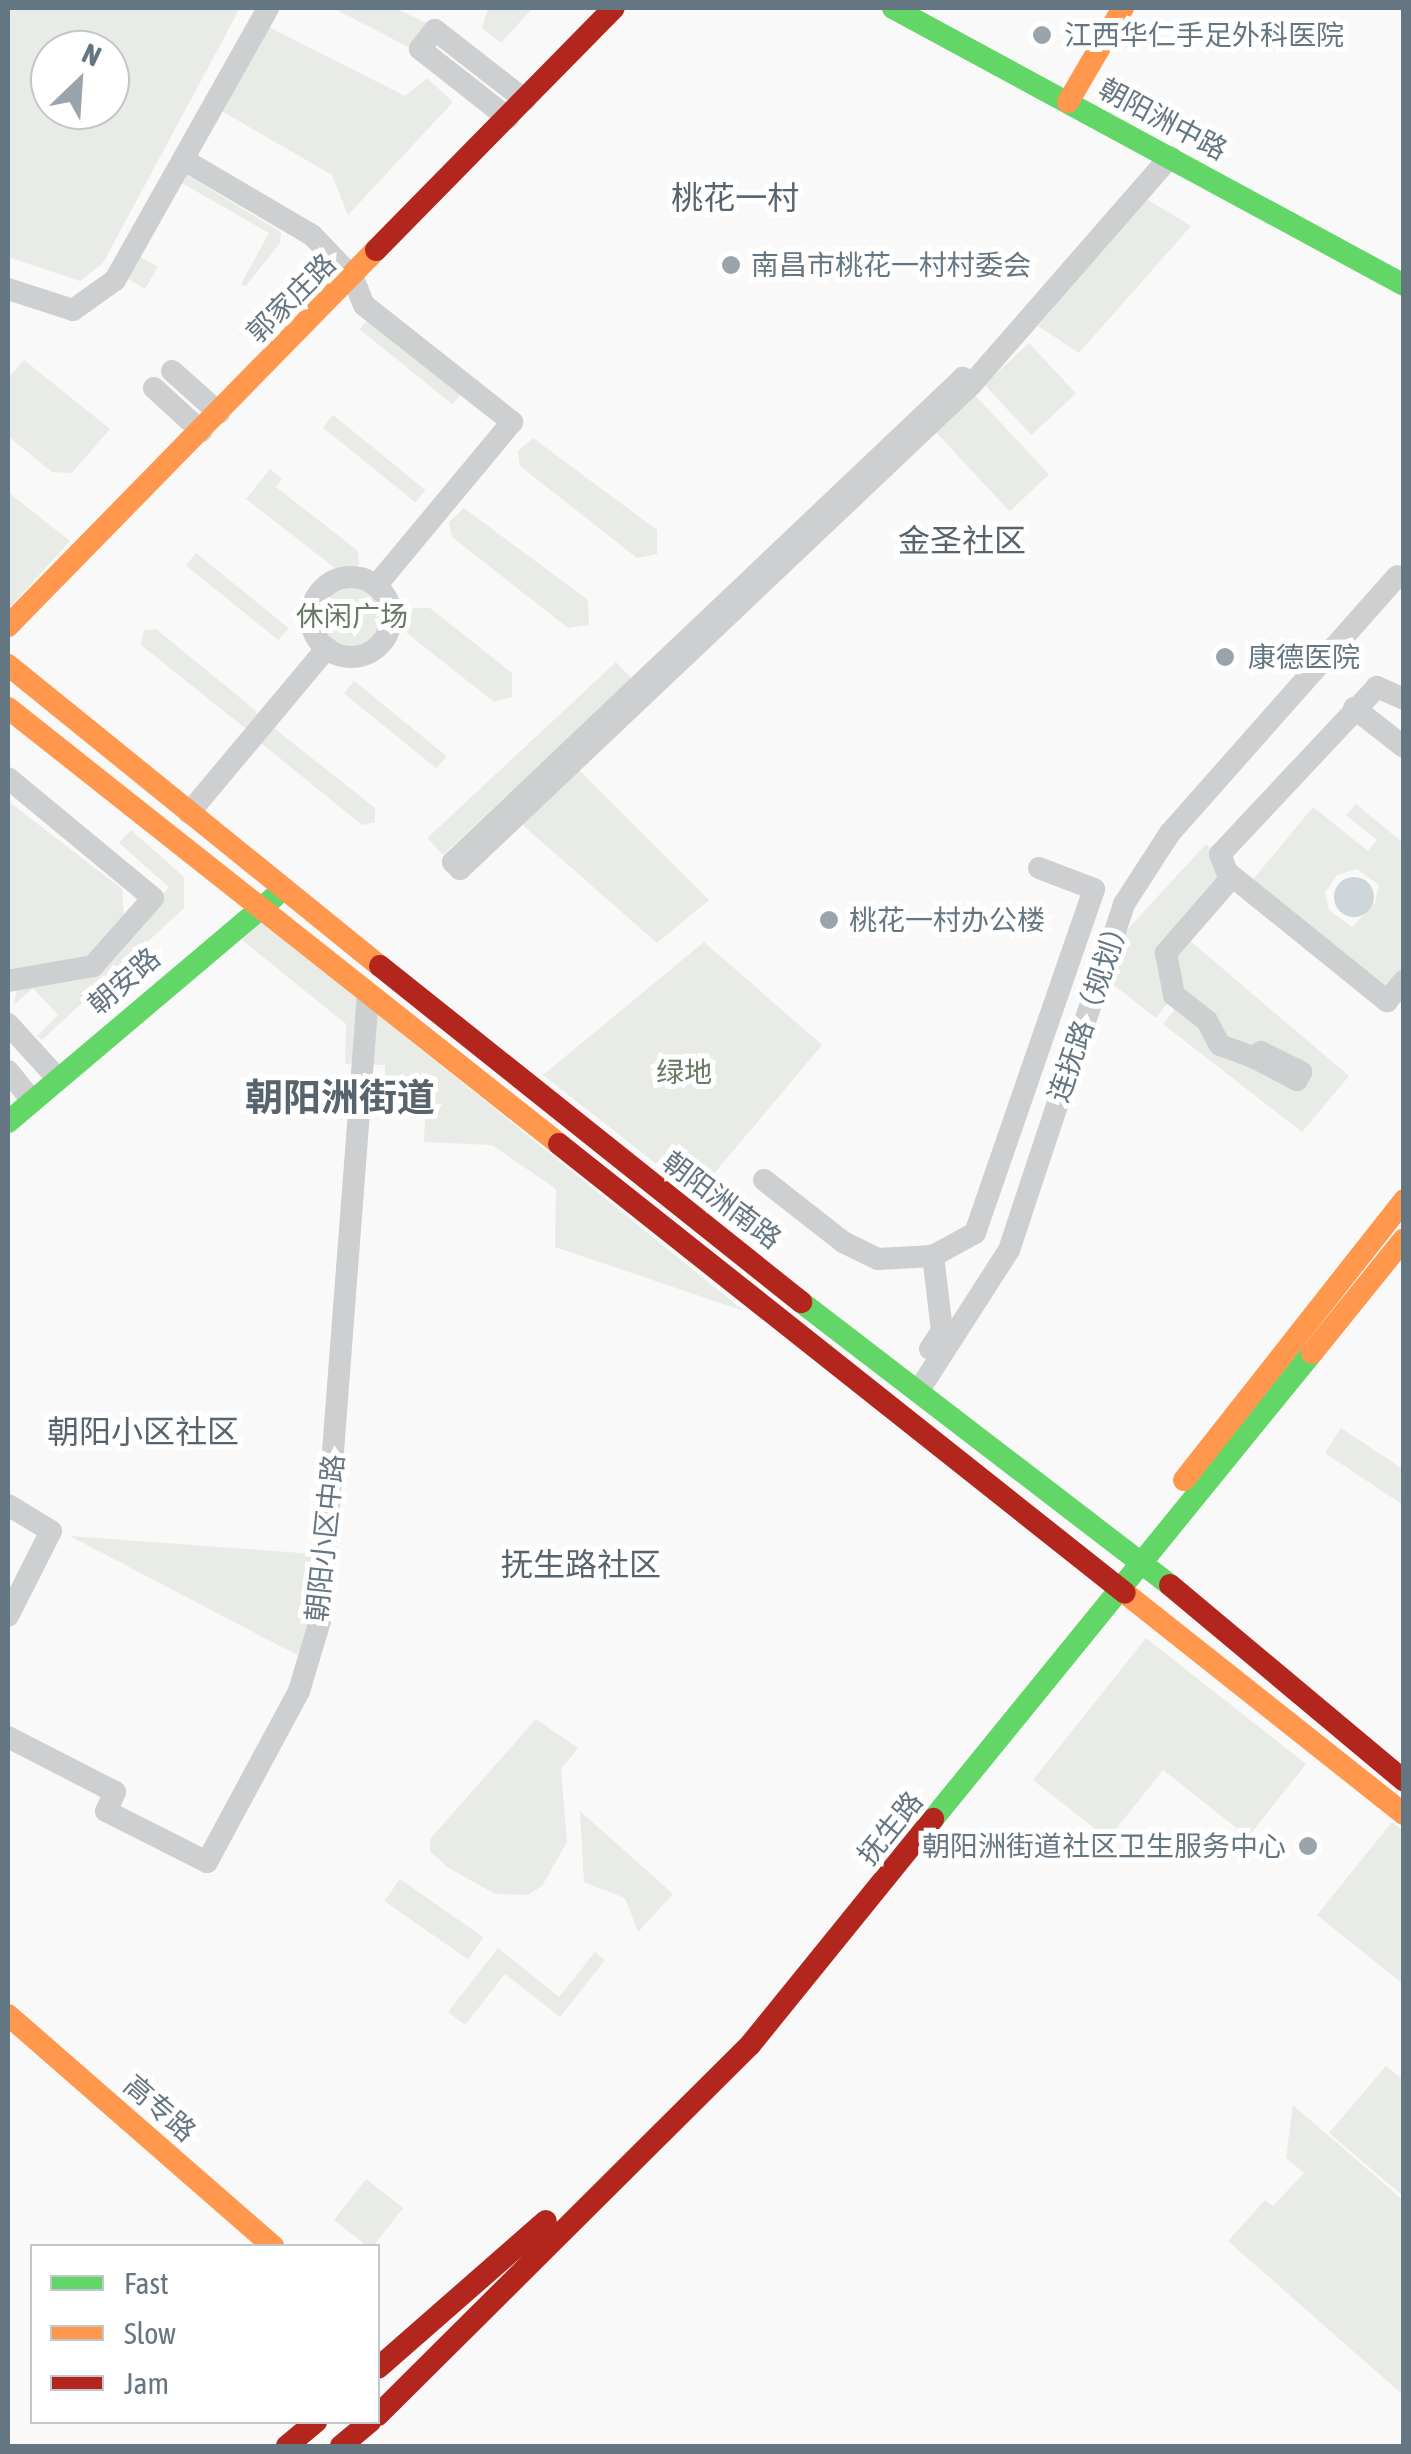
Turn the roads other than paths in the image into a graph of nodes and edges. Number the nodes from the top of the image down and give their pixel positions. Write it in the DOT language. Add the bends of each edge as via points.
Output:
graph roads {
  1 [pos="268,8"];
  2 [pos="599,8"];
  3 [pos="614,8"];
  4 [pos="893,8"];
  5 [pos="1123,8"];
  6 [pos="586,38"];
  7 [pos="525,100"];
  8 [pos="1068,102"];
  9 [pos="508,118"];
  10 [pos="1170,157"];
  11 [pos="184,160"];
  12 [pos="352,278"];
  13 [pos="1404,285"];
  14 [pos="8,289"];
  15 [pos="172,371"];
  16 [pos="971,385"];
  17 [pos="154,388"];
  18 [pos="219,413"];
  19 [pos="201,431"];
  20 [pos="1397,576"];
  21 [pos="376,586"];
  22 [pos="8,626"];
  23 [pos="327,648"];
  24 [pos="8,665"];
  25 [pos="1404,699"];
  26 [pos="8,708"];
  27 [pos="1354,708"];
  28 [pos="1404,747"];
  29 [pos="8,778"];
  30 [pos="188,813"];
  31 [pos="1039,868"];
  32 [pos="1232,876"];
  33 [pos="283,890"];
  34 [pos="260,908"];
  35 [pos="8,981"];
  36 [pos="1404,981"];
  37 [pos="368,995"];
  38 [pos="9,1020"];
  39 [pos="1253,1057"];
  40 [pos="8,1071"];
  41 [pos="58,1079"];
  42 [pos="32,1101"];
  43 [pos="8,1122"];
  44 [pos="764,1180"];
  45 [pos="1404,1200"];
  46 [pos="1404,1240"];
  47 [pos="932,1256"];
  48 [pos="915,1383"];
  49 [pos="8,1505"];
  50 [pos="1136,1558"];
  51 [pos="1115,1585"];
  52 [pos="8,1616"];
  53 [pos="8,1738"];
  54 [pos="1404,1781"];
  55 [pos="1404,1814"];
  56 [pos="8,2015"];
  57 [pos="271,2244"];
  58 [pos="384,2353"];
  59 [pos="414,2382"];
  60 [pos="380,2413"];
  61 [pos="314,2424"];
  62 [pos="368,2424"];
  63 [pos="287,2446"];
  64 [pos="341,2446"];
  1 -- 11 [label="street"];
  2 -- 6 [label="main road"];
  3 -- 6 [label="main road, 郭家庄路"];
  4 -- 8 [label="main road, 朝阳洲中路"];
  5 -- 8 [label="main road"];
  6 -- 7 [label="main road, 郭家庄路"];
  7 -- 9 [label="main road, 郭家庄路"];
  7 -- 9 [label="street" via="436,30 420,49"];
  8 -- 10 [label="main road, 朝阳洲中路"];
  9 -- 12 [label="main road, 郭家庄路"];
  10 -- 13 [label="main road, 朝阳洲中路"];
  10 -- 16 [label="street"];
  11 -- 12 [label="street" via="312,234"];
  11 -- 14 [label="street" via="115,280 90,303 72,310"];
  12 -- 18 [label="main road, 郭家庄路"];
  12 -- 21 [label="street" via="364,305 512,422"];
  15 -- 18 [label="street"];
  16 -- 16 [label="street" via="962,378 453,862 460,869"];
  17 -- 19 [label="street"];
  18 -- 19 [label="main road, 郭家庄路"];
  19 -- 22 [label="main road, 郭家庄路"];
  20 -- 48 [label="street, 连抚路（规划）" via="1170,832 1124,904 1008,1250"];
  21 -- 23 [label="street" via="391,612 385,638 365,654"];
  21 -- 23 [label="street" via="344,577 321,590 311,614"];
  23 -- 30 [label="street"];
  24 -- 30 [label="main road, 朝阳洲南路"];
  25 -- 27 [label="street" via="1376,687"];
  26 -- 34 [label="main road, 朝阳洲南路"];
  27 -- 28 [label="street"];
  27 -- 32 [label="street" via="1220,854"];
  29 -- 35 [label="street" via="153,898 93,966"];
  30 -- 33 [label="main road, 朝阳洲南路"];
  31 -- 47 [label="street" via="1094,889 990,1201 975,1233"];
  32 -- 36 [label="street" via="1387,1001"];
  32 -- 39 [label="street" via="1166,954 1174,995 1207,1021 1220,1045"];
  33 -- 34 [label="main road, 朝安路"];
  33 -- 48 [label="main road, 朝阳洲南路" via="697,1222"];
  34 -- 37 [label="main road, 朝阳洲南路"];
  34 -- 41 [label="main road, 朝安路"];
  37 -- 51 [label="main road, 朝阳洲南路"];
  37 -- 53 [label="street, 朝阳小区中路" via="320,1621 299,1692 207,1862 106,1811 116,1792"];
  38 -- 41 [label="street"];
  40 -- 42 [label="street"];
  41 -- 42 [label="main road, 朝安路"];
  42 -- 43 [label="main road, 朝安路"];
  44 -- 47 [label="street" via="843,1242 878,1259"];
  45 -- 50 [label="main road, 抚生路"];
  46 -- 50 [label="main road, 抚生路"];
  47 -- 48 [label="street" via="942,1331"];
  48 -- 50 [label="main road, 朝阳洲南路"];
  49 -- 52 [label="street" via="51,1531"];
  50 -- 51 [label="main road, 抚生路"];
  50 -- 54 [label="main road, 朝阳洲南路"];
  51 -- 55 [label="main road, 朝阳洲南路"];
  51 -- 58 [label="main road, 抚生路" via="710,2057 578,2194"];
  51 -- 59 [label="main road, 抚生路" via="750,2045"];
  56 -- 57 [label="main road, 高专路"];
  58 -- 59 [label="main road"];
  59 -- 60 [label="main road, 抚生路"];
  61 -- 63 [label="main road"];
  62 -- 64 [label="main road"];
}
